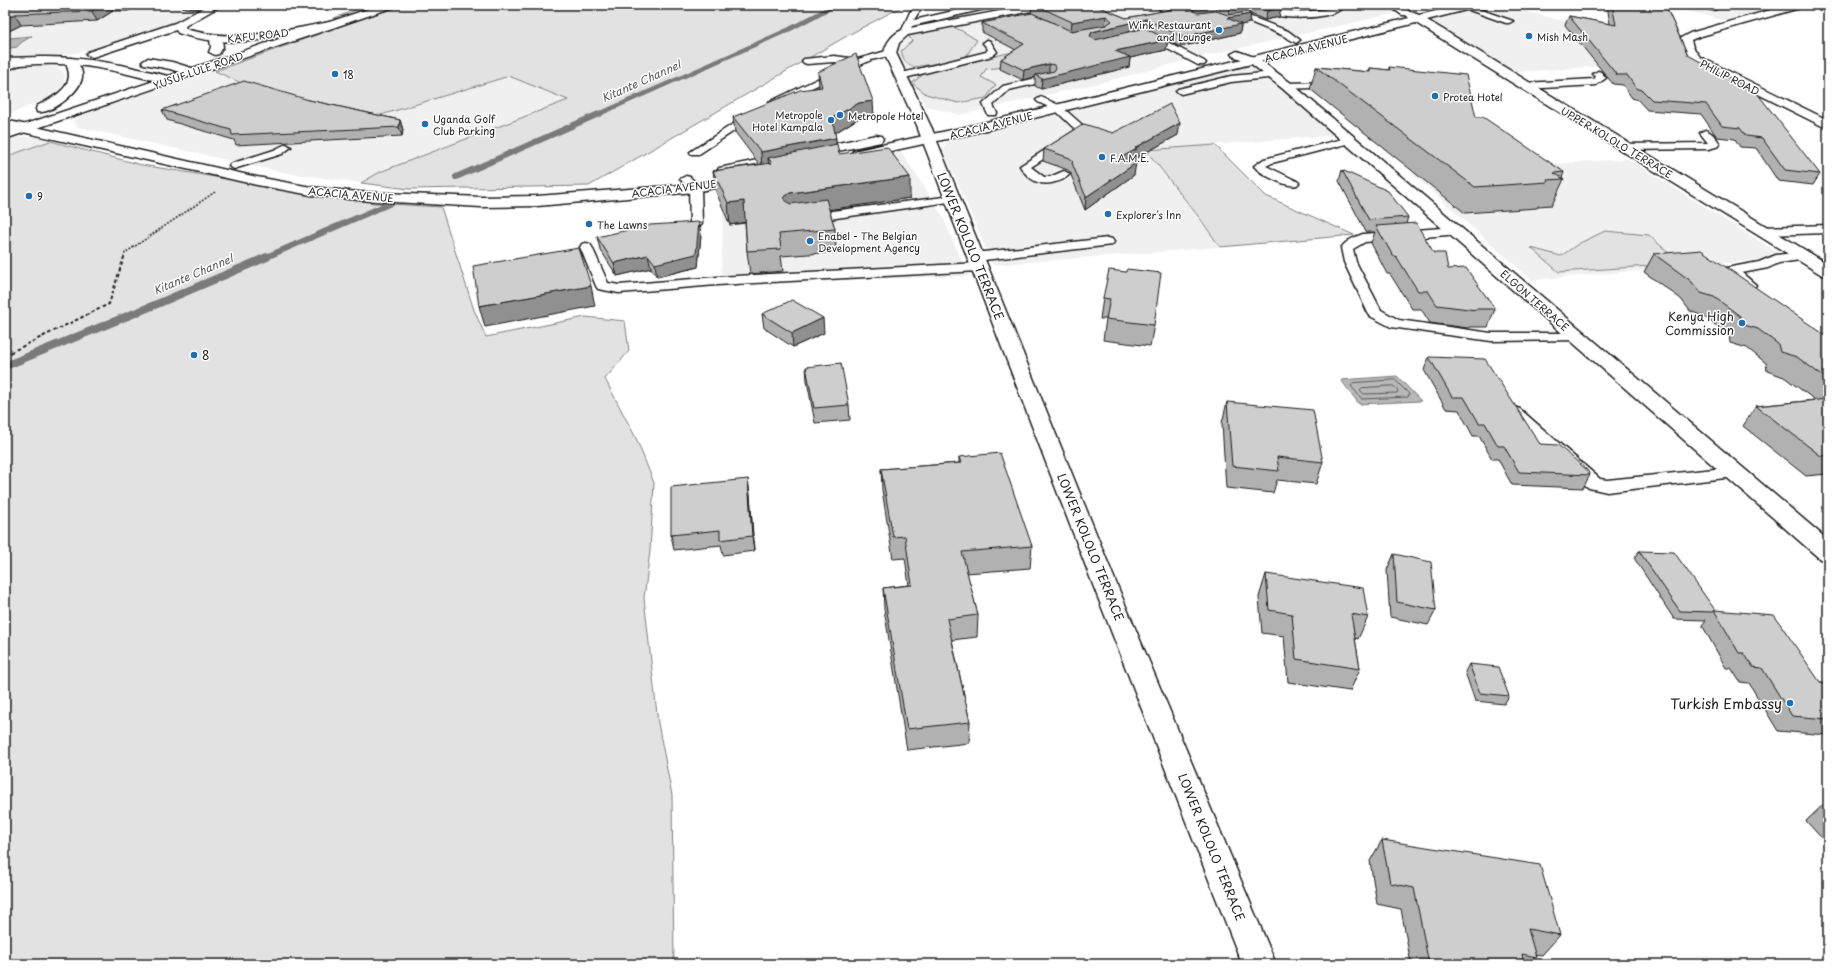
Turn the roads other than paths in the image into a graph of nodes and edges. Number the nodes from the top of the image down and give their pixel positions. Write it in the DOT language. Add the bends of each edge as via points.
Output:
graph roads {
  1 [pos="186,5"];
  2 [pos="230,5"];
  3 [pos="358,5"];
  4 [pos="390,5"];
  5 [pos="923,5"];
  6 [pos="986,5"];
  7 [pos="1047,5"];
  8 [pos="1159,5"];
  9 [pos="1337,5"];
  10 [pos="1392,5"];
  11 [pos="1439,5"];
  12 [pos="1799,5"];
  13 [pos="215,6"];
  14 [pos="1466,6"];
  15 [pos="1267,10"];
  16 [pos="1017,11"];
  17 [pos="1169,12"];
  18 [pos="1412,16"];
  19 [pos="1031,17"];
  20 [pos="1221,19"];
  21 [pos="1509,21"];
  22 [pos="335,24"];
  23 [pos="179,25"];
  24 [pos="907,28"];
  25 [pos="280,30"];
  26 [pos="1138,35"];
  27 [pos="263,36"];
  28 [pos="216,39"];
  29 [pos="1296,40"];
  30 [pos="987,43"];
  31 [pos="215,52"];
  32 [pos="890,53"];
  33 [pos="92,54"];
  34 [pos="1237,54"];
  35 [pos="46,60"];
  36 [pos="1253,60"];
  37 [pos="807,61"];
  38 [pos="5,62"];
  39 [pos="19,62"];
  40 [pos="71,62"];
  41 [pos="858,62"];
  42 [pos="1201,63"];
  43 [pos="172,66"];
  44 [pos="5,68"];
  45 [pos="191,72"];
  46 [pos="148,74"];
  47 [pos="1598,74"];
  48 [pos="1274,75"];
  49 [pos="901,76"];
  50 [pos="1049,78"];
  51 [pos="168,80"];
  52 [pos="125,82"];
  53 [pos="1341,85"];
  54 [pos="1287,86"];
  55 [pos="1525,86"];
  56 [pos="1181,91"];
  57 [pos="80,97"];
  58 [pos="1041,100"];
  59 [pos="1058,108"];
  60 [pos="992,113"];
  61 [pos="44,115"];
  62 [pos="26,122"];
  63 [pos="5,124"];
  64 [pos="1828,125"];
  65 [pos="1705,133"];
  66 [pos="927,134"];
  67 [pos="5,135"];
  68 [pos="1350,140"];
  69 [pos="286,147"];
  70 [pos="1623,147"];
  71 [pos="695,152"];
  72 [pos="236,171"];
  73 [pos="1064,174"];
  74 [pos="690,183"];
  75 [pos="1294,183"];
  76 [pos="952,199"];
  77 [pos="799,219"];
  78 [pos="696,223"];
  79 [pos="1828,229"];
  80 [pos="1455,231"];
  81 [pos="1763,231"];
  82 [pos="1108,242"];
  83 [pos="586,247"];
  84 [pos="1803,256"];
  85 [pos="977,262"];
  86 [pos="1828,271"];
  87 [pos="1758,292"];
  88 [pos="1578,337"];
  89 [pos="1514,412"];
  90 [pos="1734,472"];
  91 [pos="1828,553"];
  92 [pos="1259,964"];
  1 -- 13 [label="lane"];
  2 -- 25 [label="main road, KAFU ROAD" via="197,25 205,30 231,34"];
  3 -- 25 [label="main road, YUSUF LULE ROAD"];
  4 -- 22 [label="main road, YUSUF LULE ROAD"];
  5 -- 24 [label="lane" via="914,12"];
  6 -- 24 [label="lane"];
  7 -- 16 [label="main road"];
  8 -- 17 [label="lane"];
  9 -- 15 [label="lane" via="1338,8 1335,10 1297,16 1281,15"];
  10 -- 18 [label="main road, UPPER KOLOLO TERRACE"];
  11 -- 18 [label="main road, ACACIA AVENUE"];
  12 -- 64 [label="main road, PHILIP ROAD" via="1685,39 1687,47 1696,59"];
  13 -- 23 [label="main road"];
  14 -- 18 [label="main road, ACACIA AVENUE"];
  14 -- 21 [label="lane"];
  16 -- 19 [label="lane"];
  16 -- 24 [label="main road"];
  18 -- 29 [label="main road, ACACIA AVENUE"];
  18 -- 36 [label="main road, ACACIA AVENUE"];
  18 -- 55 [label="main road, UPPER KOLOLO TERRACE"];
  20 -- 29 [label="lane" via="1227,21 1246,17"];
  22 -- 27 [label="main road, KAFU ROAD"];
  22 -- 45 [label="main road, YUSUF LULE ROAD"];
  23 -- 28 [label="main road, KAFU ROAD" via="182,31 187,33"];
  23 -- 33 [label="main road"];
  24 -- 32 [label="main road" via="890,46"];
  25 -- 27 [label="main road, YUSUF LULE ROAD"];
  26 -- 42 [label="lane" via="1145,33"];
  27 -- 28 [label="main road, KAFU ROAD"];
  27 -- 31 [label="main road, YUSUF LULE ROAD"];
  28 -- 31 [label="main road"];
  29 -- 34 [label="main road, ACACIA AVENUE"];
  30 -- 49 [label="lane" via="993,52 989,54"];
  31 -- 43 [label="main road, YUSUF LULE ROAD"];
  32 -- 41 [label="lane"];
  32 -- 49 [label="main road, LOWER KOLOLO TERRACE"];
  33 -- 35 [label="main road"];
  33 -- 43 [label="main road"];
  34 -- 36 [label="main road, ELGON TERRACE"];
  34 -- 42 [label="main road, ACACIA AVENUE"];
  35 -- 39 [label="main road"];
  35 -- 40 [label="main road"];
  36 -- 48 [label="main road, ELGON TERRACE"];
  36 -- 59 [label="main road, ACACIA AVENUE"];
  37 -- 41 [label="lane" via="834,59"];
  38 -- 39 [label="main road"];
  39 -- 44 [label="lane"];
  40 -- 46 [label="main road" via="94,63"];
  40 -- 61 [label="main road" via="76,73 76,82"];
  41 -- 71 [label="lane" via="763,108"];
  42 -- 58 [label="main road, ACACIA AVENUE"];
  43 -- 45 [label="main road"];
  43 -- 46 [label="main road, YUSUF LULE ROAD"];
  45 -- 51 [label="main road, YUSUF LULE ROAD"];
  46 -- 51 [label="main road"];
  46 -- 52 [label="main road, YUSUF LULE ROAD"];
  47 -- 55 [label="lane" via="1601,78 1596,82"];
  48 -- 54 [label="main road, ELGON TERRACE"];
  48 -- 56 [label="lane" via="1231,79"];
  49 -- 66 [label="main road, LOWER KOLOLO TERRACE"];
  50 -- 60 [label="lane" via="1006,88 988,104"];
  51 -- 61 [label="main road, YUSUF LULE ROAD"];
  53 -- 54 [label="lane"];
  54 -- 68 [label="main road, ELGON TERRACE"];
  55 -- 70 [label="main road, UPPER KOLOLO TERRACE"];
  57 -- 61 [label="main road, YUSUF LULE ROAD"];
  58 -- 59 [label="lane"];
  58 -- 60 [label="main road, ACACIA AVENUE"];
  59 -- 66 [label="main road, ACACIA AVENUE"];
  59 -- 73 [label="lane" via="1083,130 1025,166 1030,173 1044,181 1055,180"];
  60 -- 66 [label="main road, ACACIA AVENUE"];
  61 -- 62 [label="main road, YUSUF LULE ROAD"];
  61 -- 72 [label="main road, ACACIA AVENUE"];
  62 -- 63 [label="main road, ACACIA AVENUE"];
  62 -- 67 [label="main road, YUSUF LULE ROAD"];
  62 -- 72 [label="main road, ACACIA AVENUE"];
  65 -- 70 [label="lane" via="1715,144"];
  66 -- 74 [label="main road, ACACIA AVENUE"];
  66 -- 76 [label="main road, LOWER KOLOLO TERRACE"];
  68 -- 75 [label="lane" via="1268,161 1259,166"];
  68 -- 80 [label="main road, ELGON TERRACE"];
  69 -- 72 [label="lane"];
  70 -- 81 [label="main road, UPPER KOLOLO TERRACE"];
  72 -- 74 [label="main road, ACACIA AVENUE" via="311,192 481,202 537,201"];
  74 -- 78 [label="lane"];
  76 -- 77 [label="lane"];
  76 -- 85 [label="main road, LOWER KOLOLO TERRACE"];
  79 -- 81 [label="lane"];
  80 -- 88 [label="main road, ELGON TERRACE"];
  80 -- 88 [label="lane" via="1364,238 1347,248 1350,262 1375,313 1396,324 1491,337"];
  81 -- 84 [label="main road, UPPER KOLOLO TERRACE"];
  82 -- 85 [label="lane"];
  83 -- 85 [label="lane" via="603,286 619,289"];
  84 -- 86 [label="main road, UPPER KOLOLO TERRACE"];
  84 -- 87 [label="lane" via="1776,259 1764,266 1731,271"];
  85 -- 92 [label="main road, LOWER KOLOLO TERRACE"];
  88 -- 90 [label="main road, ELGON TERRACE"];
  89 -- 90 [label="lane" via="1595,484 1607,486"];
  90 -- 91 [label="main road, ELGON TERRACE"];
}
